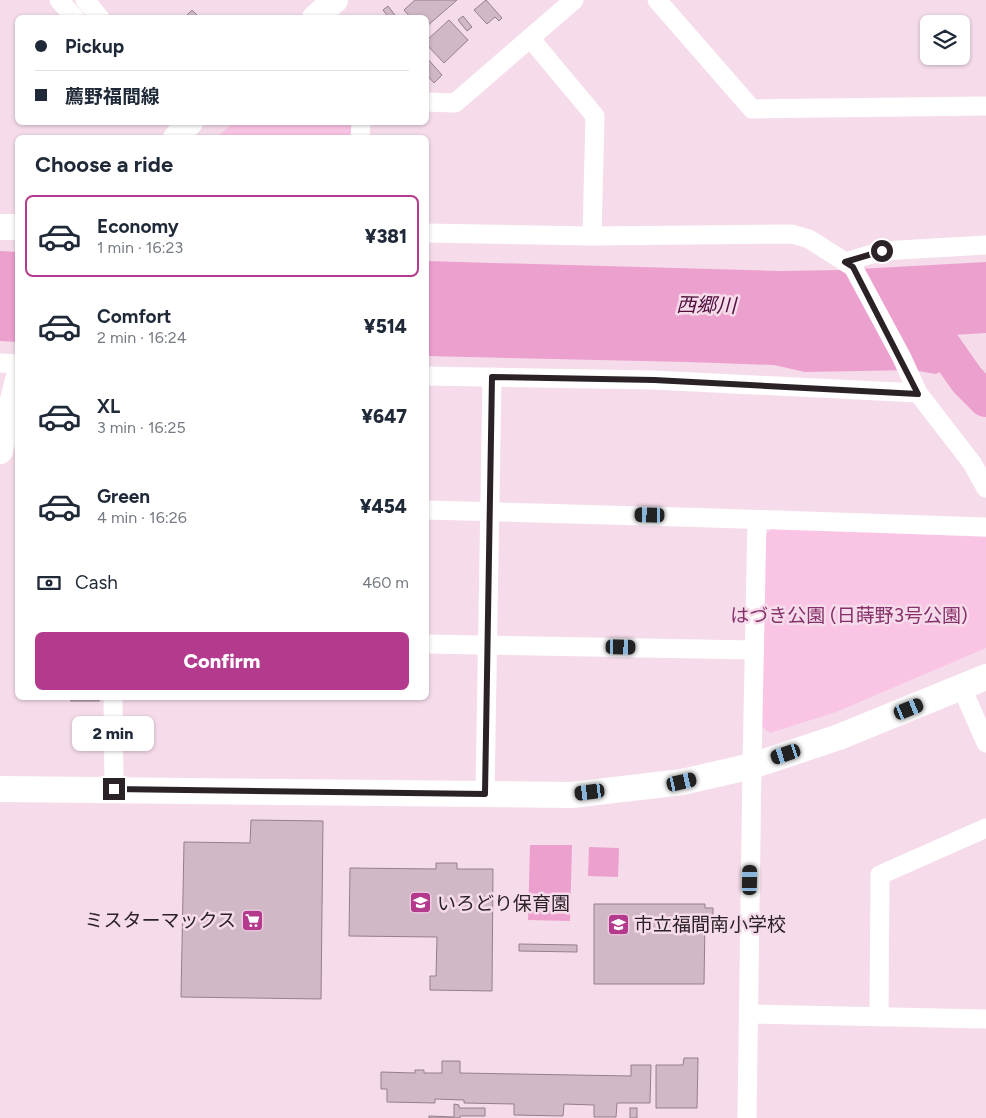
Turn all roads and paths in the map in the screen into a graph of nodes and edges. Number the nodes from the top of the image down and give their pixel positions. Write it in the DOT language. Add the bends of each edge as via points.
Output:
graph roads {
  1 [pos="59,0"];
  2 [pos="84,0"];
  3 [pos="336,0"];
  4 [pos="574,0"];
  5 [pos="658,0"];
  6 [pos="72,15"];
  7 [pos="97,15"];
  8 [pos="318,15"];
  9 [pos="530,38"];
  10 [pos="429,102"];
  11 [pos="986,106"];
  12 [pos="0,227"];
  13 [pos="15,227"];
  14 [pos="429,232"];
  15 [pos="592,236"];
  16 [pos="986,245"];
  17 [pos="849,265"];
  18 [pos="0,364"];
  19 [pos="15,364"];
  20 [pos="429,376"];
  21 [pos="492,377"];
  22 [pos="15,392"];
  23 [pos="918,394"];
  24 [pos="0,451"];
  25 [pos="986,488"];
  26 [pos="429,510"];
  27 [pos="490,511"];
  28 [pos="757,520"];
  29 [pos="986,527"];
  30 [pos="429,644"];
  31 [pos="488,645"];
  32 [pos="754,650"];
  33 [pos="986,677"];
  34 [pos="962,688"];
  35 [pos="113,700"];
  36 [pos="986,743"];
  37 [pos="752,766"];
  38 [pos="0,789"];
  39 [pos="114,789"];
  40 [pos="485,794"];
  41 [pos="986,828"];
  42 [pos="749,1014"];
  43 [pos="879,1016"];
  44 [pos="986,1019"];
  45 [pos="747,1118"];
  1 -- 6 [label="street"];
  2 -- 7 [label="street"];
  3 -- 8 [label="main road"];
  4 -- 9 [label="street"];
  5 -- 11 [label="street" via="752,109"];
  9 -- 10 [label="street" via="455,103"];
  9 -- 15 [label="street" via="595,116"];
  12 -- 13 [label="main road"];
  14 -- 15 [label="street"];
  15 -- 17 [label="street" via="792,234 809,240"];
  16 -- 17 [label="street" via="882,251"];
  17 -- 23 [label="street" via="901,356"];
  18 -- 19 [label="street"];
  20 -- 21 [label="street"];
  21 -- 23 [label="street" via="654,380"];
  21 -- 27 [label="street"];
  22 -- 24 [label="main road"];
  23 -- 25 [label="street" via="972,463"];
  26 -- 27 [label="street"];
  27 -- 28 [label="street"];
  27 -- 31 [label="street"];
  28 -- 29 [label="street"];
  28 -- 32 [label="street"];
  30 -- 31 [label="street"];
  31 -- 32 [label="street"];
  31 -- 40 [label="street"];
  32 -- 37 [label="street"];
  33 -- 34 [label="main road"];
  34 -- 36 [label="street"];
  34 -- 37 [label="main road" via="839,737"];
  35 -- 39 [label="street"];
  37 -- 40 [label="main road" via="682,782 581,794"];
  37 -- 42 [label="street"];
  38 -- 39 [label="main road"];
  39 -- 40 [label="main road"];
  41 -- 43 [label="street" via="880,875"];
  42 -- 43 [label="street"];
  42 -- 45 [label="street"];
  43 -- 44 [label="street"];
}
